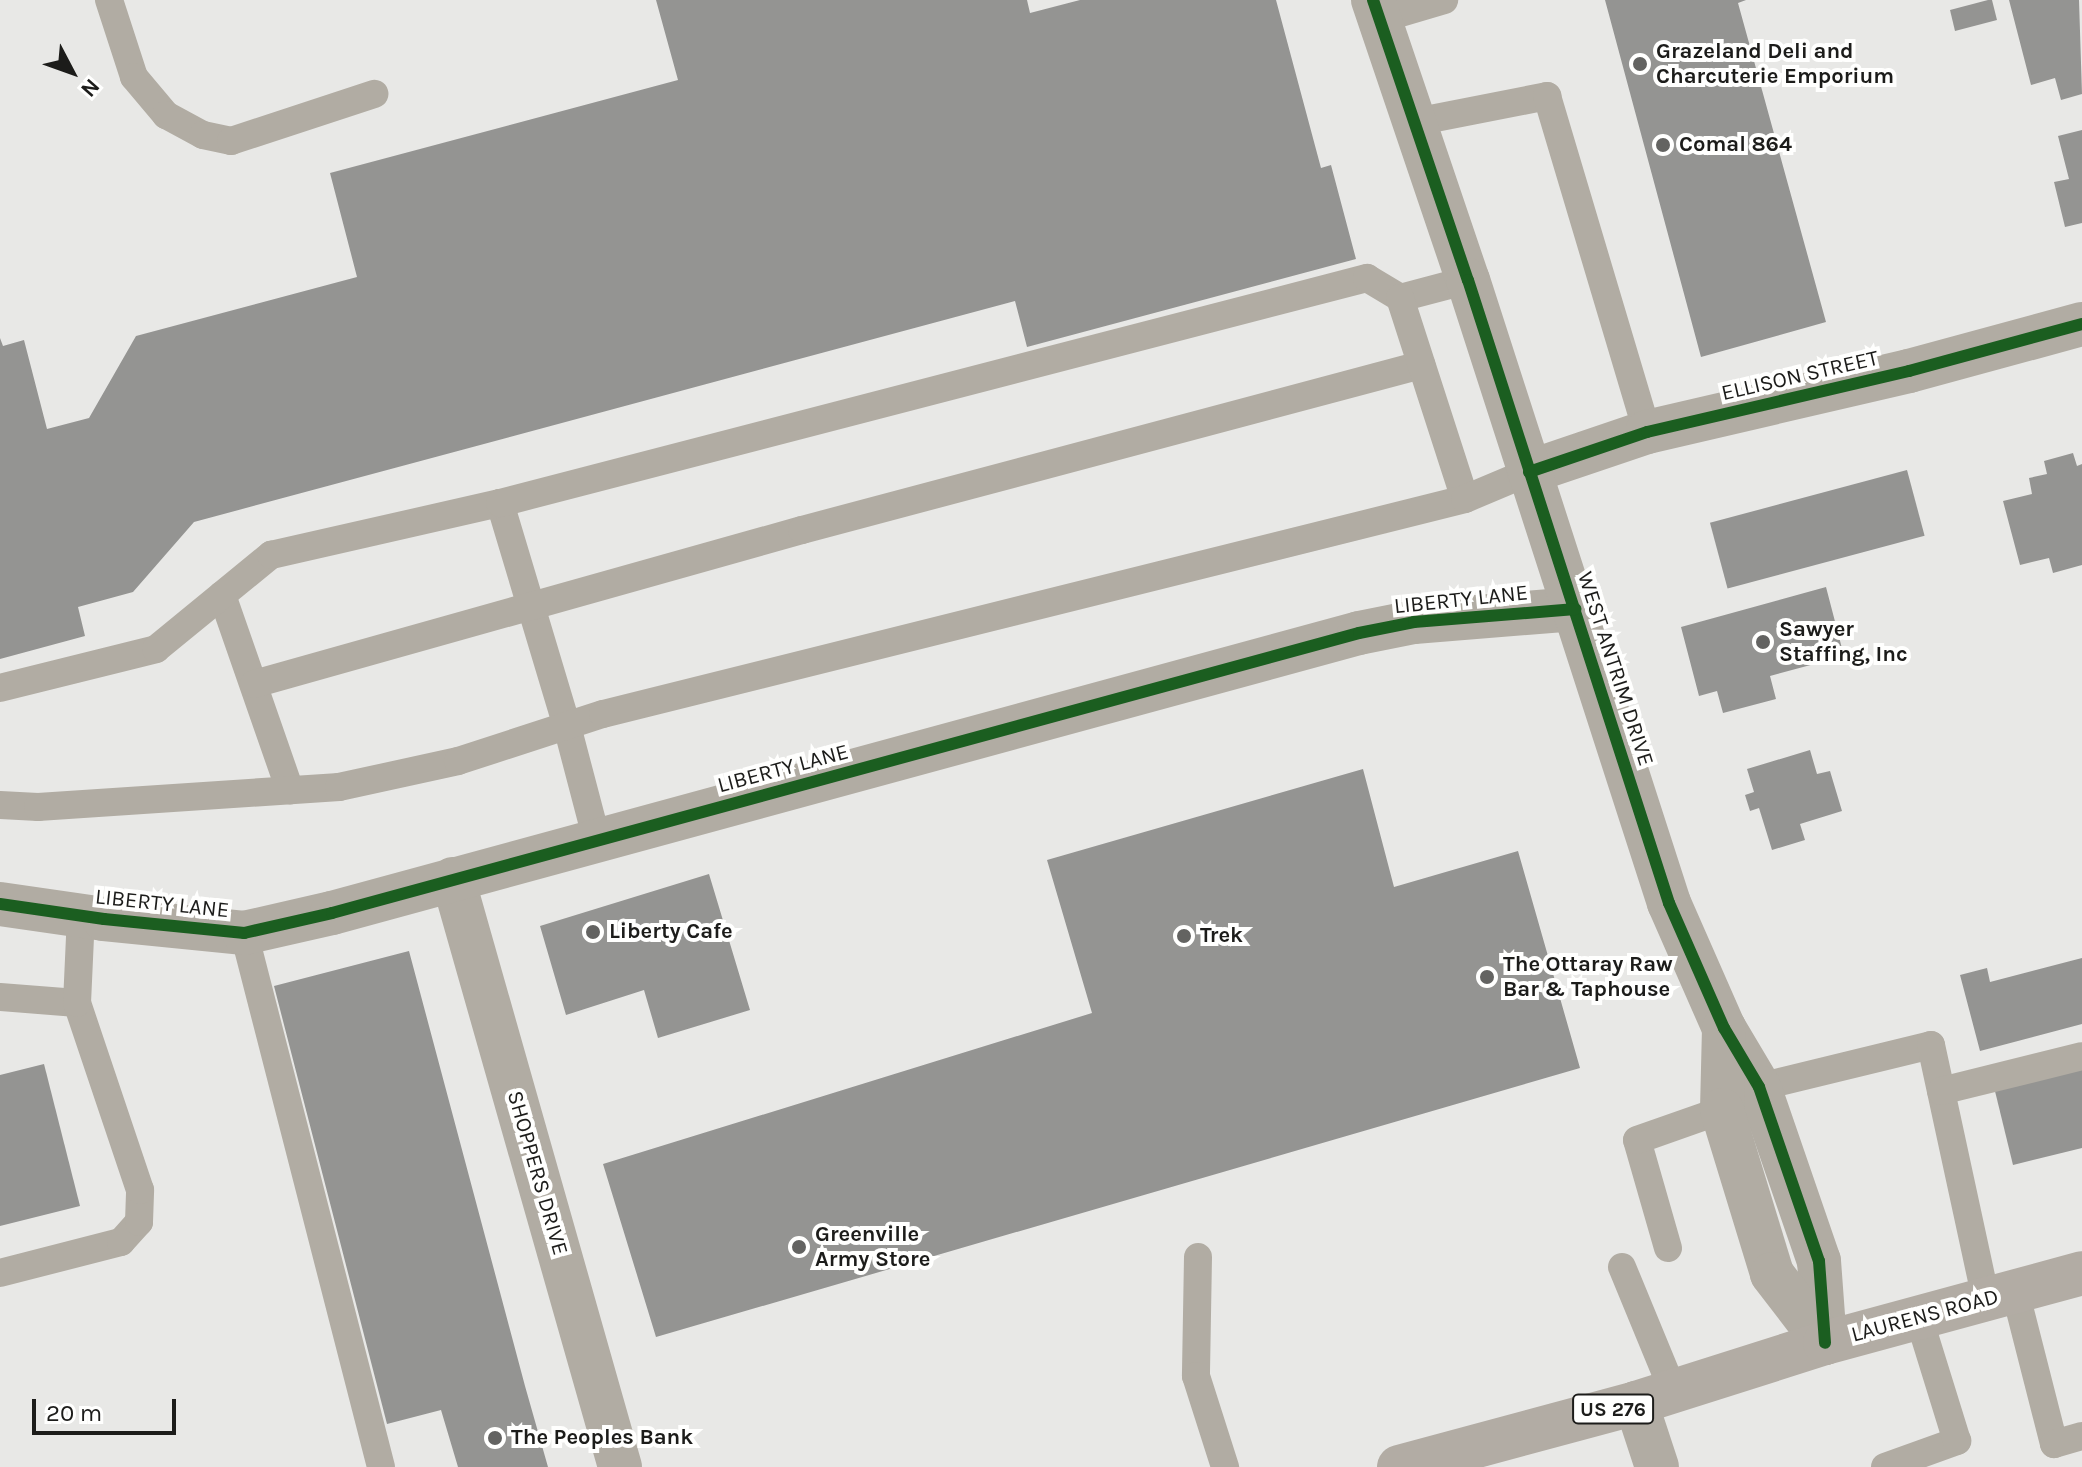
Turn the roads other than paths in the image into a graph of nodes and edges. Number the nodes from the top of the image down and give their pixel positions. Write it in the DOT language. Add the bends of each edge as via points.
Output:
graph roads {
  1 [pos="1444,0"];
  2 [pos="112,1"];
  3 [pos="1376,10"];
  4 [pos="374,94"];
  5 [pos="1415,122"];
  6 [pos="1468,280"];
  7 [pos="1400,298"];
  8 [pos="2082,324"];
  9 [pos="1421,365"];
  10 [pos="1647,432"];
  11 [pos="1529,472"];
  12 [pos="1465,499"];
  13 [pos="500,503"];
  14 [pos="222,595"];
  15 [pos="529,606"];
  16 [pos="1575,609"];
  17 [pos="254,684"];
  18 [pos="0,688"];
  19 [pos="567,726"];
  20 [pos="290,790"];
  21 [pos="0,805"];
  22 [pos="597,840"];
  23 [pos="453,879"];
  24 [pos="0,904"];
  25 [pos="81,916"];
  26 [pos="244,933"];
  27 [pos="0,997"];
  28 [pos="77,1003"];
  29 [pos="1724,1028"];
  30 [pos="2082,1056"];
  31 [pos="1759,1087"];
  32 [pos="1941,1091"];
  33 [pos="1722,1110"];
  34 [pos="1668,1248"];
  35 [pos="1198,1257"];
  36 [pos="1622,1267"];
  37 [pos="0,1273"];
  38 [pos="2082,1273"];
  39 [pos="2000,1295"];
  40 [pos="1919,1318"];
  41 [pos="1825,1343"];
  42 [pos="1654,1397"];
  43 [pos="2082,1436"];
  44 [pos="381,1467"];
  45 [pos="620,1467"];
  46 [pos="1225,1467"];
  47 [pos="1399,1467"];
  48 [pos="1657,1467"];
  49 [pos="1885,1467"];
  1 -- 3 [label="lane"];
  2 -- 4 [label="lane" via="134,77 166,115 203,135 231,141"];
  3 -- 5 [label="street, WEST ANTRIM DRIVE"];
  5 -- 6 [label="street, WEST ANTRIM DRIVE"];
  5 -- 10 [label="lane" via="1547,96"];
  6 -- 7 [label="lane"];
  6 -- 11 [label="street, WEST ANTRIM DRIVE"];
  7 -- 9 [label="lane"];
  7 -- 13 [label="lane" via="1367,278"];
  8 -- 10 [label="street, ELLISON STREET"];
  9 -- 12 [label="lane"];
  9 -- 15 [label="lane"];
  10 -- 11 [label="street, ELLISON STREET"];
  11 -- 12 [label="lane"];
  11 -- 16 [label="street, WEST ANTRIM DRIVE"];
  12 -- 19 [label="lane"];
  13 -- 14 [label="lane" via="271,555"];
  13 -- 15 [label="lane"];
  14 -- 17 [label="lane"];
  14 -- 18 [label="lane" via="156,649"];
  15 -- 17 [label="lane"];
  15 -- 19 [label="lane"];
  16 -- 22 [label="street, LIBERTY LANE" via="1414,622 1359,633"];
  16 -- 29 [label="street, WEST ANTRIM DRIVE" via="1669,903"];
  17 -- 20 [label="lane"];
  19 -- 20 [label="lane" via="458,761 339,787"];
  19 -- 22 [label="lane"];
  20 -- 21 [label="lane"];
  22 -- 23 [label="street, LIBERTY LANE"];
  23 -- 26 [label="street, LIBERTY LANE"];
  23 -- 45 [label="street, SHOPPERS DRIVE"];
  24 -- 25 [label="street, LIBERTY LANE"];
  25 -- 26 [label="street, LIBERTY LANE"];
  25 -- 28 [label="lane"];
  26 -- 44 [label="lane"];
  27 -- 28 [label="lane"];
  28 -- 37 [label="lane" via="140,1190 139,1222 121,1242"];
  29 -- 31 [label="street, WEST ANTRIM DRIVE"];
  29 -- 33 [label="street, WEST ANTRIM DRIVE"];
  30 -- 32 [label="lane"];
  31 -- 32 [label="lane" via="1931,1045"];
  31 -- 41 [label="street, WEST ANTRIM DRIVE" via="1819,1261"];
  32 -- 39 [label="lane"];
  33 -- 34 [label="lane" via="1637,1140"];
  33 -- 41 [label="street, WEST ANTRIM DRIVE" via="1772,1274"];
  35 -- 46 [label="lane" via="1196,1376"];
  36 -- 42 [label="lane"];
  38 -- 39 [label="main road, LAURENS ROAD / US 276"];
  39 -- 40 [label="main road, LAURENS ROAD / US 276"];
  39 -- 43 [label="lane" via="2054,1444"];
  40 -- 41 [label="main road, LAURENS ROAD / US 276"];
  40 -- 49 [label="lane" via="1957,1441"];
  41 -- 42 [label="main road, LAURENS ROAD / US 276"];
  42 -- 47 [label="main road, LAURENS ROAD / US 276"];
  42 -- 48 [label="street"];
}
